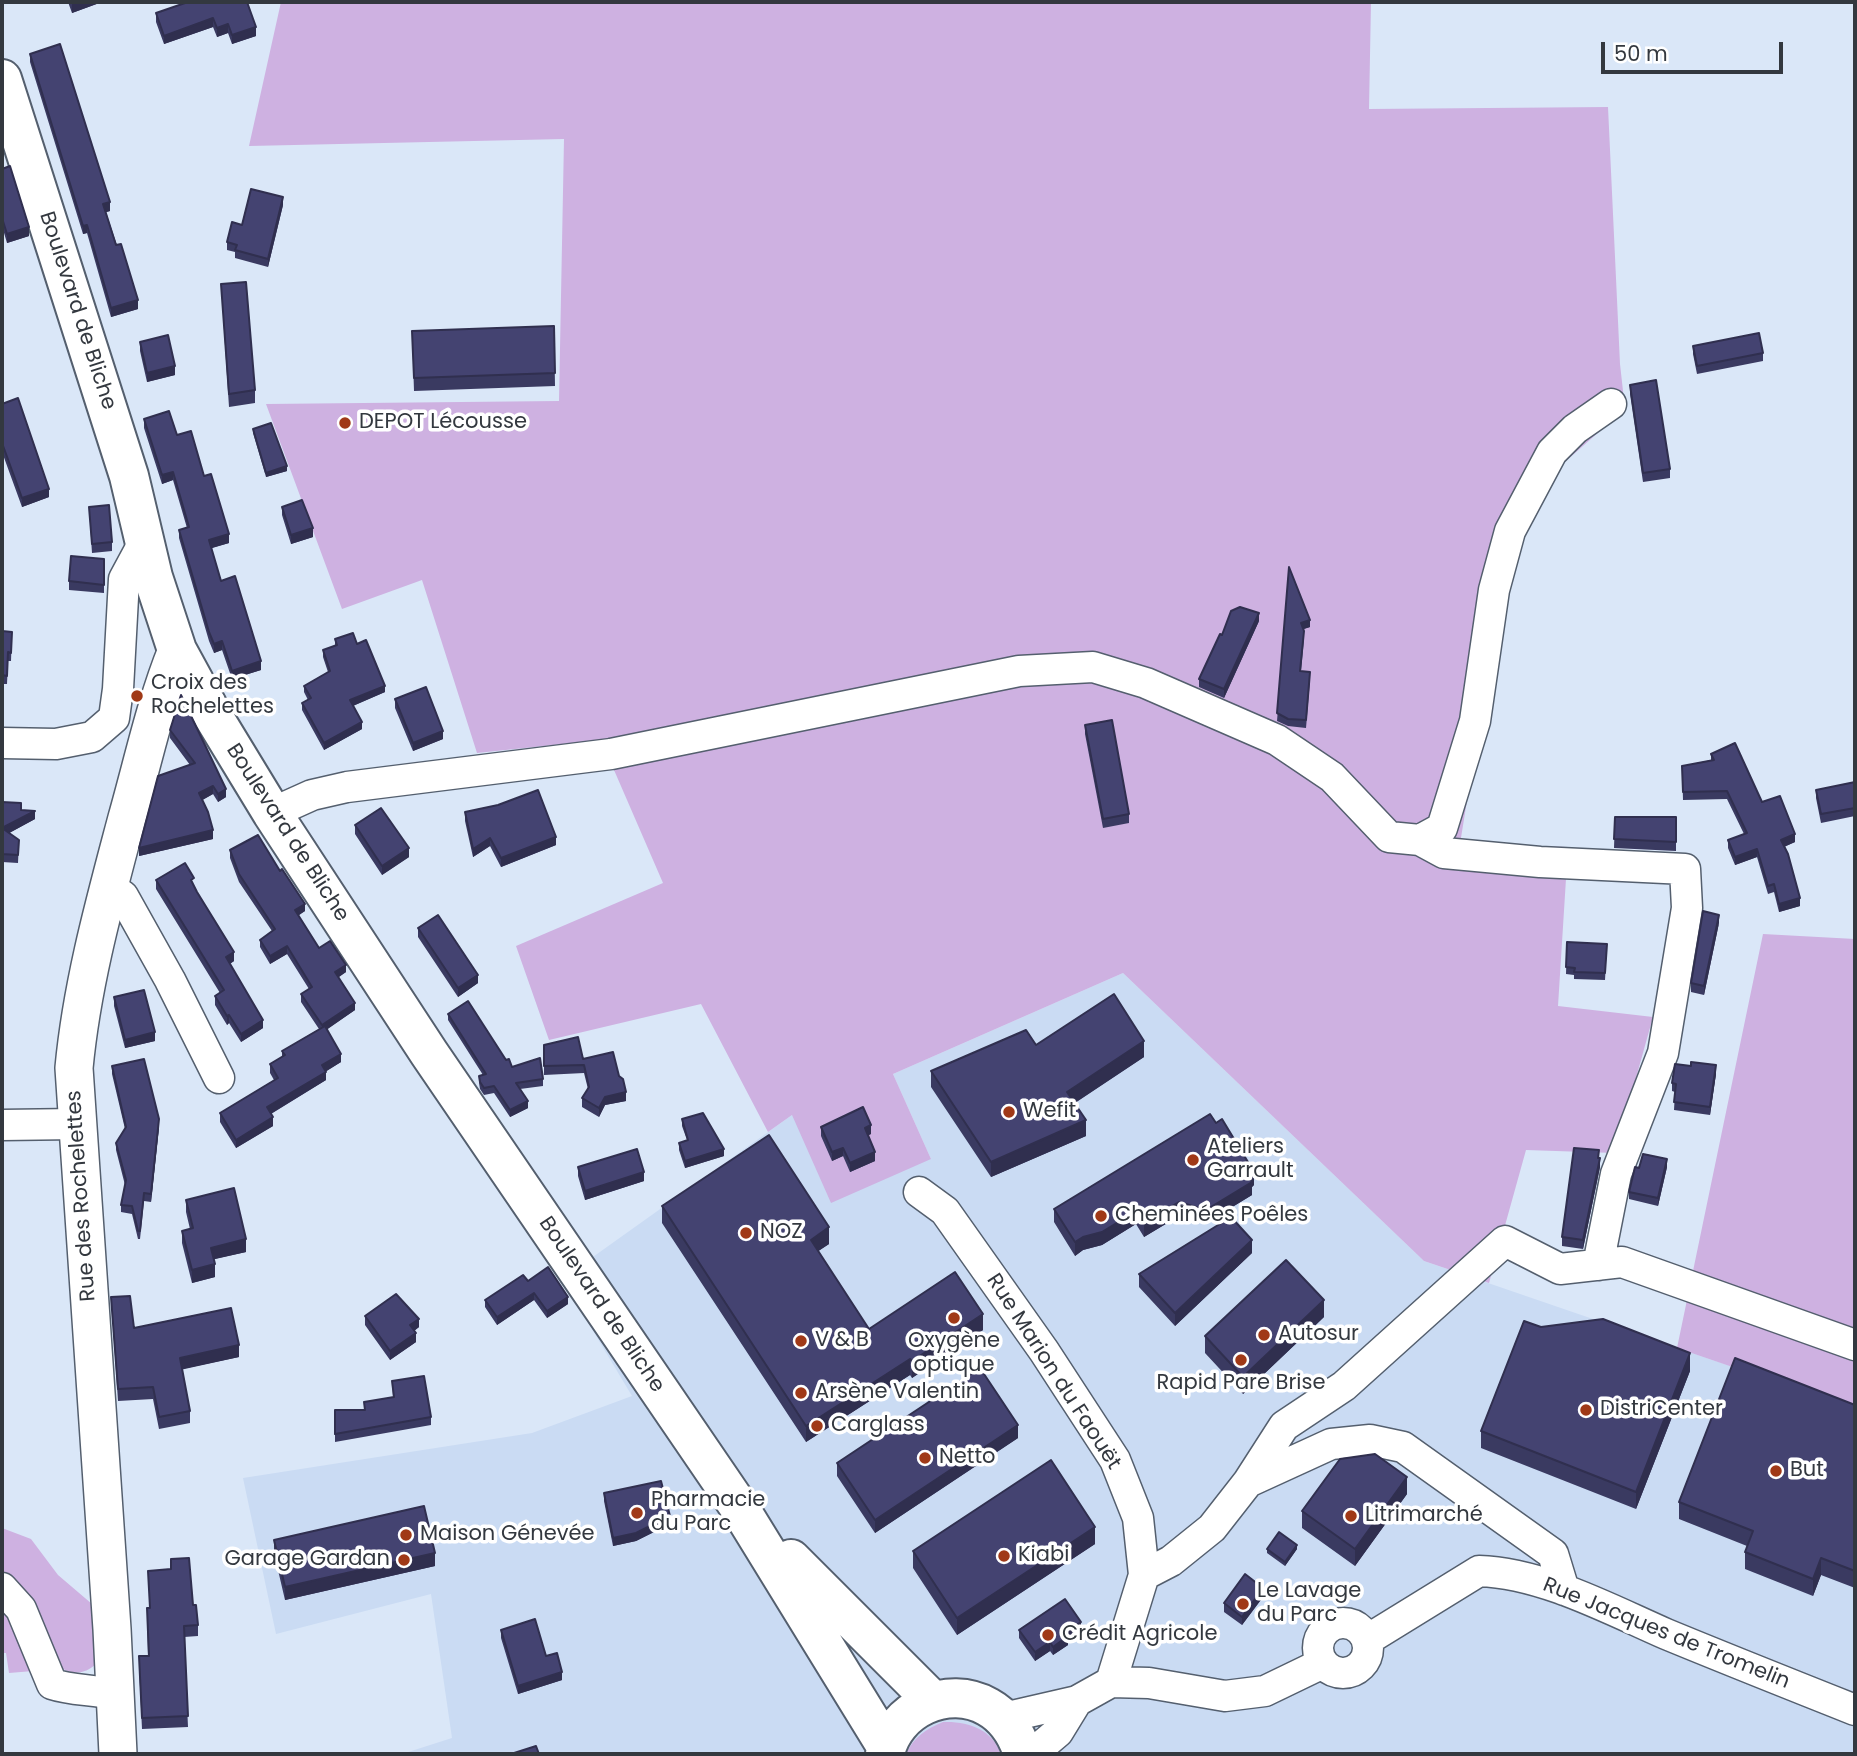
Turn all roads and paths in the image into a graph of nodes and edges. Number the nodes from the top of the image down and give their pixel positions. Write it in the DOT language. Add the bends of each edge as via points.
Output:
graph roads {
  1 [pos="2,79"];
  2 [pos="1611,404"];
  3 [pos="145,540"];
  4 [pos="177,650"];
  5 [pos="2,743"];
  6 [pos="272,813"];
  7 [pos="1420,840"];
  8 [pos="110,887"];
  9 [pos="219,1079"];
  10 [pos="77,1124"];
  11 [pos="2,1125"];
  12 [pos="919,1192"];
  13 [pos="1598,1265"];
  14 [pos="1855,1345"];
  15 [pos="1248,1482"];
  16 [pos="739,1507"];
  17 [pos="1144,1575"];
  18 [pos="2,1588"];
  19 [pos="1564,1590"];
  20 [pos="1111,1682"];
  21 [pos="116,1695"];
  22 [pos="933,1701"];
  23 [pos="1077,1701"];
  24 [pos="1855,1710"];
  25 [pos="1003,1718"];
  26 [pos="886,1750"];
  27 [pos="118,1754"];
  28 [pos="1023,1754"];
  29 [pos="1032,1754"];
  1 -- 3 [label="main road, Boulevard de Bliche" via="129,475"];
  2 -- 7 [label="street" via="1574,429 1552,452 1510,531 1494,590 1475,722 1443,828"];
  3 -- 4 [label="main road, Boulevard de Bliche"];
  3 -- 5 [label="street" via="124,579 114,718 92,737 56,744"];
  4 -- 6 [label="main road, Boulevard de Bliche"];
  4 -- 8 [label="street, Rue des Rochelettes"];
  6 -- 7 [label="street" via="312,795 347,787 611,754 1019,671 1093,667 1146,682 1277,740 1332,777 1389,837"];
  6 -- 16 [label="main road, Boulevard de Bliche" via="429,1053"];
  7 -- 13 [label="street" via="1444,853 1685,869 1687,908 1663,1053 1616,1174"];
  8 -- 9 [label="street" via="122,896 170,980"];
  8 -- 10 [label="street, Rue des Rochelettes" via="78,1023 74,1068"];
  10 -- 11 [label="street"];
  10 -- 21 [label="street, Rue des Rochelettes"];
  12 -- 17 [label="street, Rue Marion du Faouët" via="945,1211 1115,1460 1138,1518"];
  13 -- 14 [label="street" via="1622,1262"];
  13 -- 15 [label="street" via="1560,1269 1505,1241 1344,1386 1284,1426"];
  15 -- 17 [label="street" via="1212,1528 1171,1561"];
  15 -- 19 [label="street" via="1331,1444 1370,1440 1403,1447 1553,1554"];
  16 -- 22 [label="main road, Boulevard de Bliche"];
  16 -- 26 [label="main road, Boulevard de Bliche"];
  17 -- 20 [label="street, Rue Marion du Faouët"];
  18 -- 21 [label="street" via="21,1609 52,1684"];
  19 -- 20 [label="street, Rue Jacques de Tromelin" via="1479,1571 1367,1640 1367,1656 1357,1669 1339,1673 1323,1663 1265,1691 1226,1696 1149,1683"];
  19 -- 24 [label="street, Rue Jacques de Tromelin"];
  20 -- 23 [label="street"];
  21 -- 27 [label="street, Rue des Rochelettes"];
  22 -- 25 [label="main road" via="970,1700"];
  22 -- 26 [label="main road" via="897,1726"];
  23 -- 25 [label="street"];
  23 -- 29 [label="street" via="1058,1732"];
  25 -- 28 [label="main road"];
}
